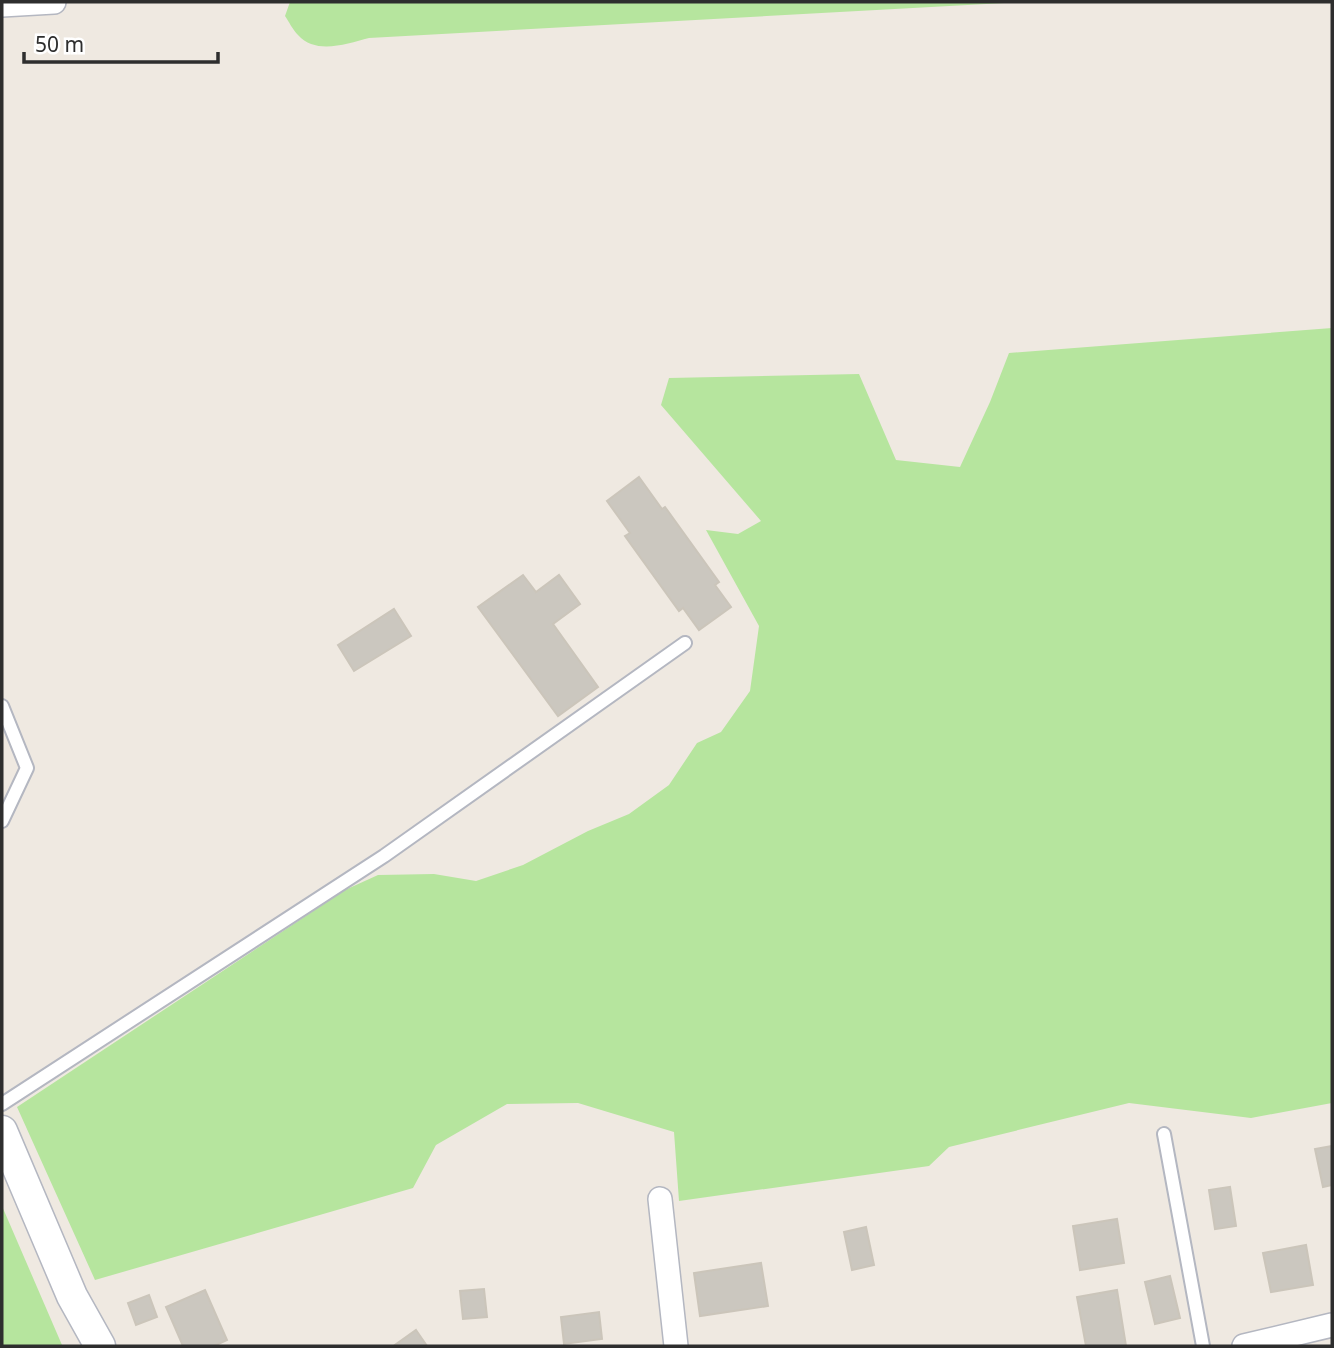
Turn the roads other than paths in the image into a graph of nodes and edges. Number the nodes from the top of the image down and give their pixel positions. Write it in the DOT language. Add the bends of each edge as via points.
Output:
graph roads {
  1 [pos="54,2"];
  2 [pos="2,5"];
  3 [pos="685,643"];
  4 [pos="2,706"];
  5 [pos="2,821"];
  6 [pos="2,1104"];
  7 [pos="2,1131"];
  8 [pos="1164,1134"];
  9 [pos="660,1199"];
  10 [pos="1332,1325"];
  11 [pos="100,1346"];
  12 [pos="676,1346"];
  13 [pos="1203,1346"];
  14 [pos="1244,1346"];
  1 -- 2 [label="street"];
  3 -- 6 [label="lane" via="384,856"];
  4 -- 5 [label="lane" via="27,768"];
  7 -- 11 [label="street" via="72,1296"];
  8 -- 13 [label="lane"];
  9 -- 12 [label="street"];
  10 -- 14 [label="street"];
}
